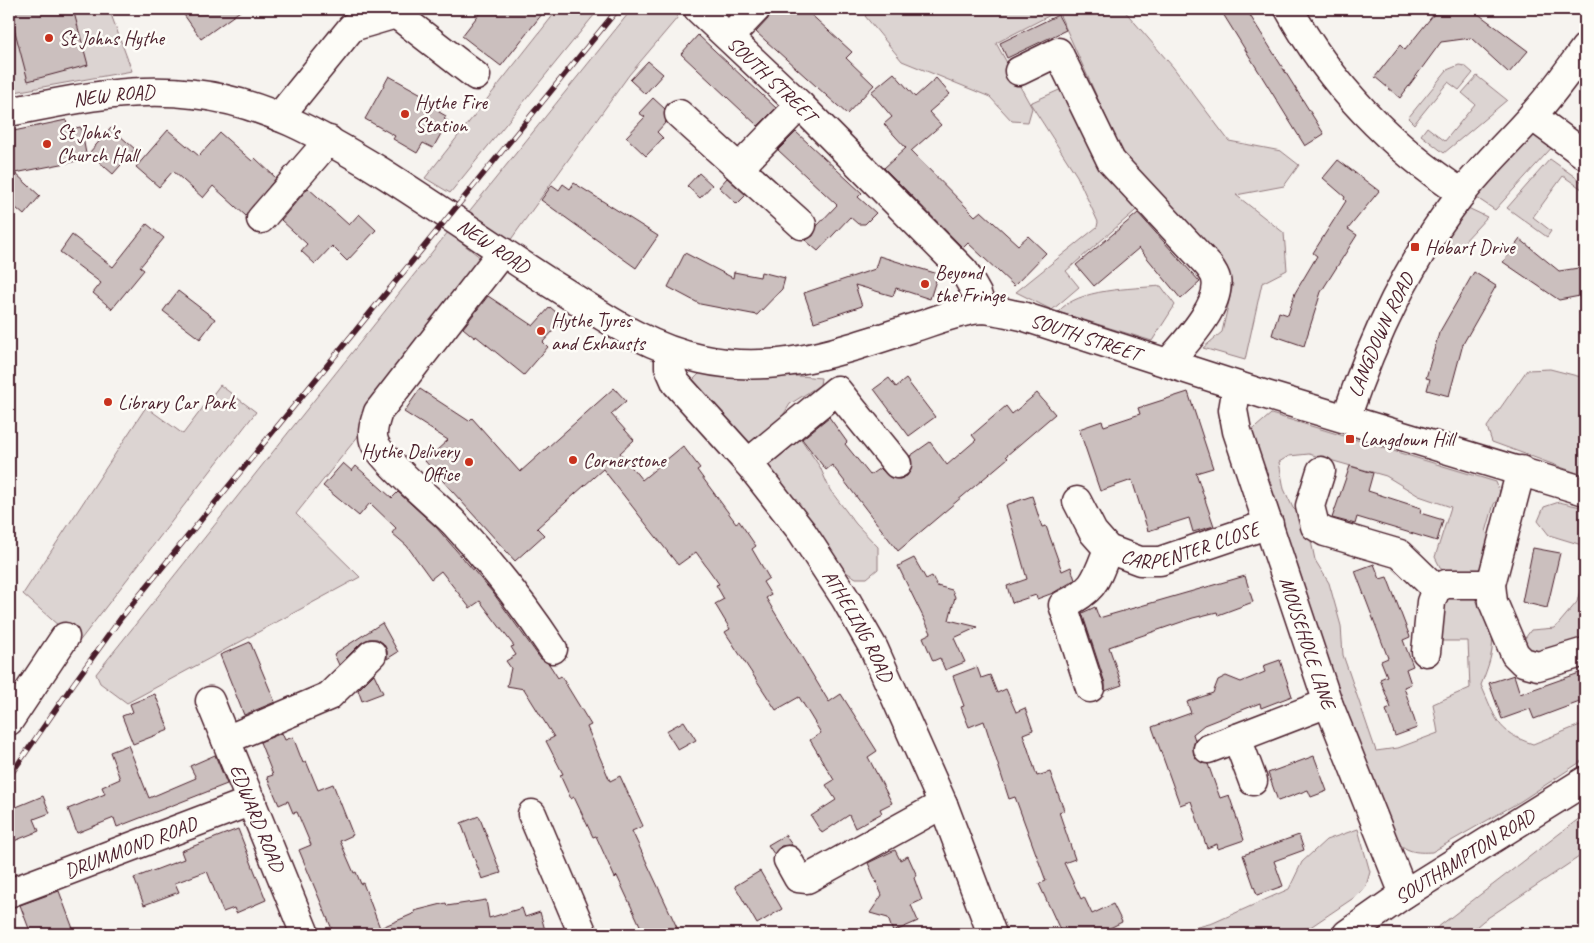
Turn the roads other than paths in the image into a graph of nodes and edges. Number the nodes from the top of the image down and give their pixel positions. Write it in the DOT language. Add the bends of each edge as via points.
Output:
graph roads {
  1 [pos="698,9"];
  2 [pos="756,9"];
  3 [pos="1289,9"];
  4 [pos="399,11"];
  5 [pos="729,37"];
  6 [pos="1585,48"];
  7 [pos="1019,71"];
  8 [pos="476,76"];
  9 [pos="800,105"];
  10 [pos="9,112"];
  11 [pos="679,114"];
  12 [pos="1532,116"];
  13 [pos="280,117"];
  14 [pos="329,140"];
  15 [pos="1585,155"];
  16 [pos="740,167"];
  17 [pos="1462,194"];
  18 [pos="261,218"];
  19 [pos="802,225"];
  20 [pos="502,252"];
  21 [pos="982,309"];
  22 [pos="669,351"];
  23 [pos="1168,363"];
  24 [pos="1237,386"];
  25 [pos="1346,418"];
  26 [pos="748,463"];
  27 [pos="897,464"];
  28 [pos="1321,470"];
  29 [pos="1520,470"];
  30 [pos="1585,491"];
  31 [pos="1077,501"];
  32 [pos="1269,524"];
  33 [pos="1108,549"];
  34 [pos="1491,584"];
  35 [pos="1436,589"];
  36 [pos="65,637"];
  37 [pos="553,649"];
  38 [pos="1426,652"];
  39 [pos="1585,652"];
  40 [pos="372,654"];
  41 [pos="1090,688"];
  42 [pos="210,701"];
  43 [pos="1328,703"];
  44 [pos="9,721"];
  45 [pos="1237,738"];
  46 [pos="226,740"];
  47 [pos="1208,749"];
  48 [pos="1253,781"];
  49 [pos="1585,781"];
  50 [pos="252,801"];
  51 [pos="943,804"];
  52 [pos="532,814"];
  53 [pos="788,860"];
  54 [pos="9,893"];
  55 [pos="1404,894"];
  56 [pos="305,934"];
  57 [pos="583,934"];
  58 [pos="992,934"];
  59 [pos="1347,934"];
  1 -- 5 [label="street, SOUTH STREET"];
  2 -- 5 [label="street"];
  3 -- 17 [label="street" via="1328,66 1377,126 1413,160"];
  4 -- 8 [label="street"];
  4 -- 13 [label="street" via="352,27"];
  5 -- 9 [label="street, SOUTH STREET"];
  6 -- 12 [label="street, LANGDOWN ROAD"];
  7 -- 23 [label="street" via="1064,49 1111,161 1208,265 1216,279 1208,312"];
  9 -- 16 [label="street"];
  9 -- 21 [label="street, SOUTH STREET" via="964,271 978,294"];
  10 -- 13 [label="street, NEW ROAD" via="92,95 161,92 227,100"];
  11 -- 16 [label="street"];
  12 -- 15 [label="street"];
  12 -- 17 [label="street, LANGDOWN ROAD" via="1491,157"];
  13 -- 14 [label="street, NEW ROAD"];
  14 -- 18 [label="street"];
  14 -- 20 [label="street, NEW ROAD" via="433,204"];
  16 -- 19 [label="street"];
  17 -- 25 [label="street, LANGDOWN ROAD" via="1408,274 1369,352"];
  20 -- 22 [label="street, NEW ROAD" via="634,336"];
  20 -- 37 [label="street" via="378,412 374,422 374,441 380,451 469,539"];
  21 -- 22 [label="street, NEW ROAD" via="788,363 730,365"];
  21 -- 23 [label="street, SOUTH STREET" via="1022,316"];
  22 -- 26 [label="street, ATHELING ROAD" via="669,367 676,383"];
  23 -- 24 [label="street, SOUTH STREET"];
  24 -- 25 [label="street, SOUTH STREET"];
  24 -- 32 [label="street, MOUSEHOLE LANE" via="1233,410 1237,431"];
  25 -- 29 [label="street, SOUTH STREET"];
  26 -- 27 [label="street" via="837,390"];
  26 -- 51 [label="street, ATHELING ROAD" via="802,532 845,598 874,650"];
  28 -- 35 [label="street" via="1310,506 1315,526 1325,532 1400,554"];
  29 -- 30 [label="street, SOUTH STREET"];
  29 -- 34 [label="street"];
  31 -- 33 [label="street, CARPENTER CLOSE" via="1093,532"];
  32 -- 33 [label="street, CARPENTER CLOSE" via="1160,561 1140,561"];
  32 -- 43 [label="street, MOUSEHOLE LANE"];
  33 -- 41 [label="street" via="1096,581 1084,596 1063,605"];
  34 -- 35 [label="street" via="1446,584"];
  34 -- 39 [label="street" via="1493,602 1514,654 1523,662 1538,666"];
  35 -- 38 [label="street" via="1431,602"];
  36 -- 44 [label="street"];
  40 -- 46 [label="street" via="329,696"];
  42 -- 46 [label="street, EDWARD ROAD"];
  43 -- 45 [label="street"];
  43 -- 55 [label="street, MOUSEHOLE LANE"];
  45 -- 47 [label="street"];
  45 -- 48 [label="street"];
  46 -- 50 [label="street, EDWARD ROAD"];
  49 -- 55 [label="street, SOUTHAMPTON ROAD"];
  50 -- 54 [label="street, DRUMMOND ROAD"];
  50 -- 56 [label="street, EDWARD ROAD"];
  51 -- 53 [label="street" via="807,879 798,878"];
  51 -- 58 [label="street, ATHELING ROAD"];
  52 -- 57 [label="street"];
  55 -- 59 [label="street, SOUTHAMPTON ROAD"];
}
